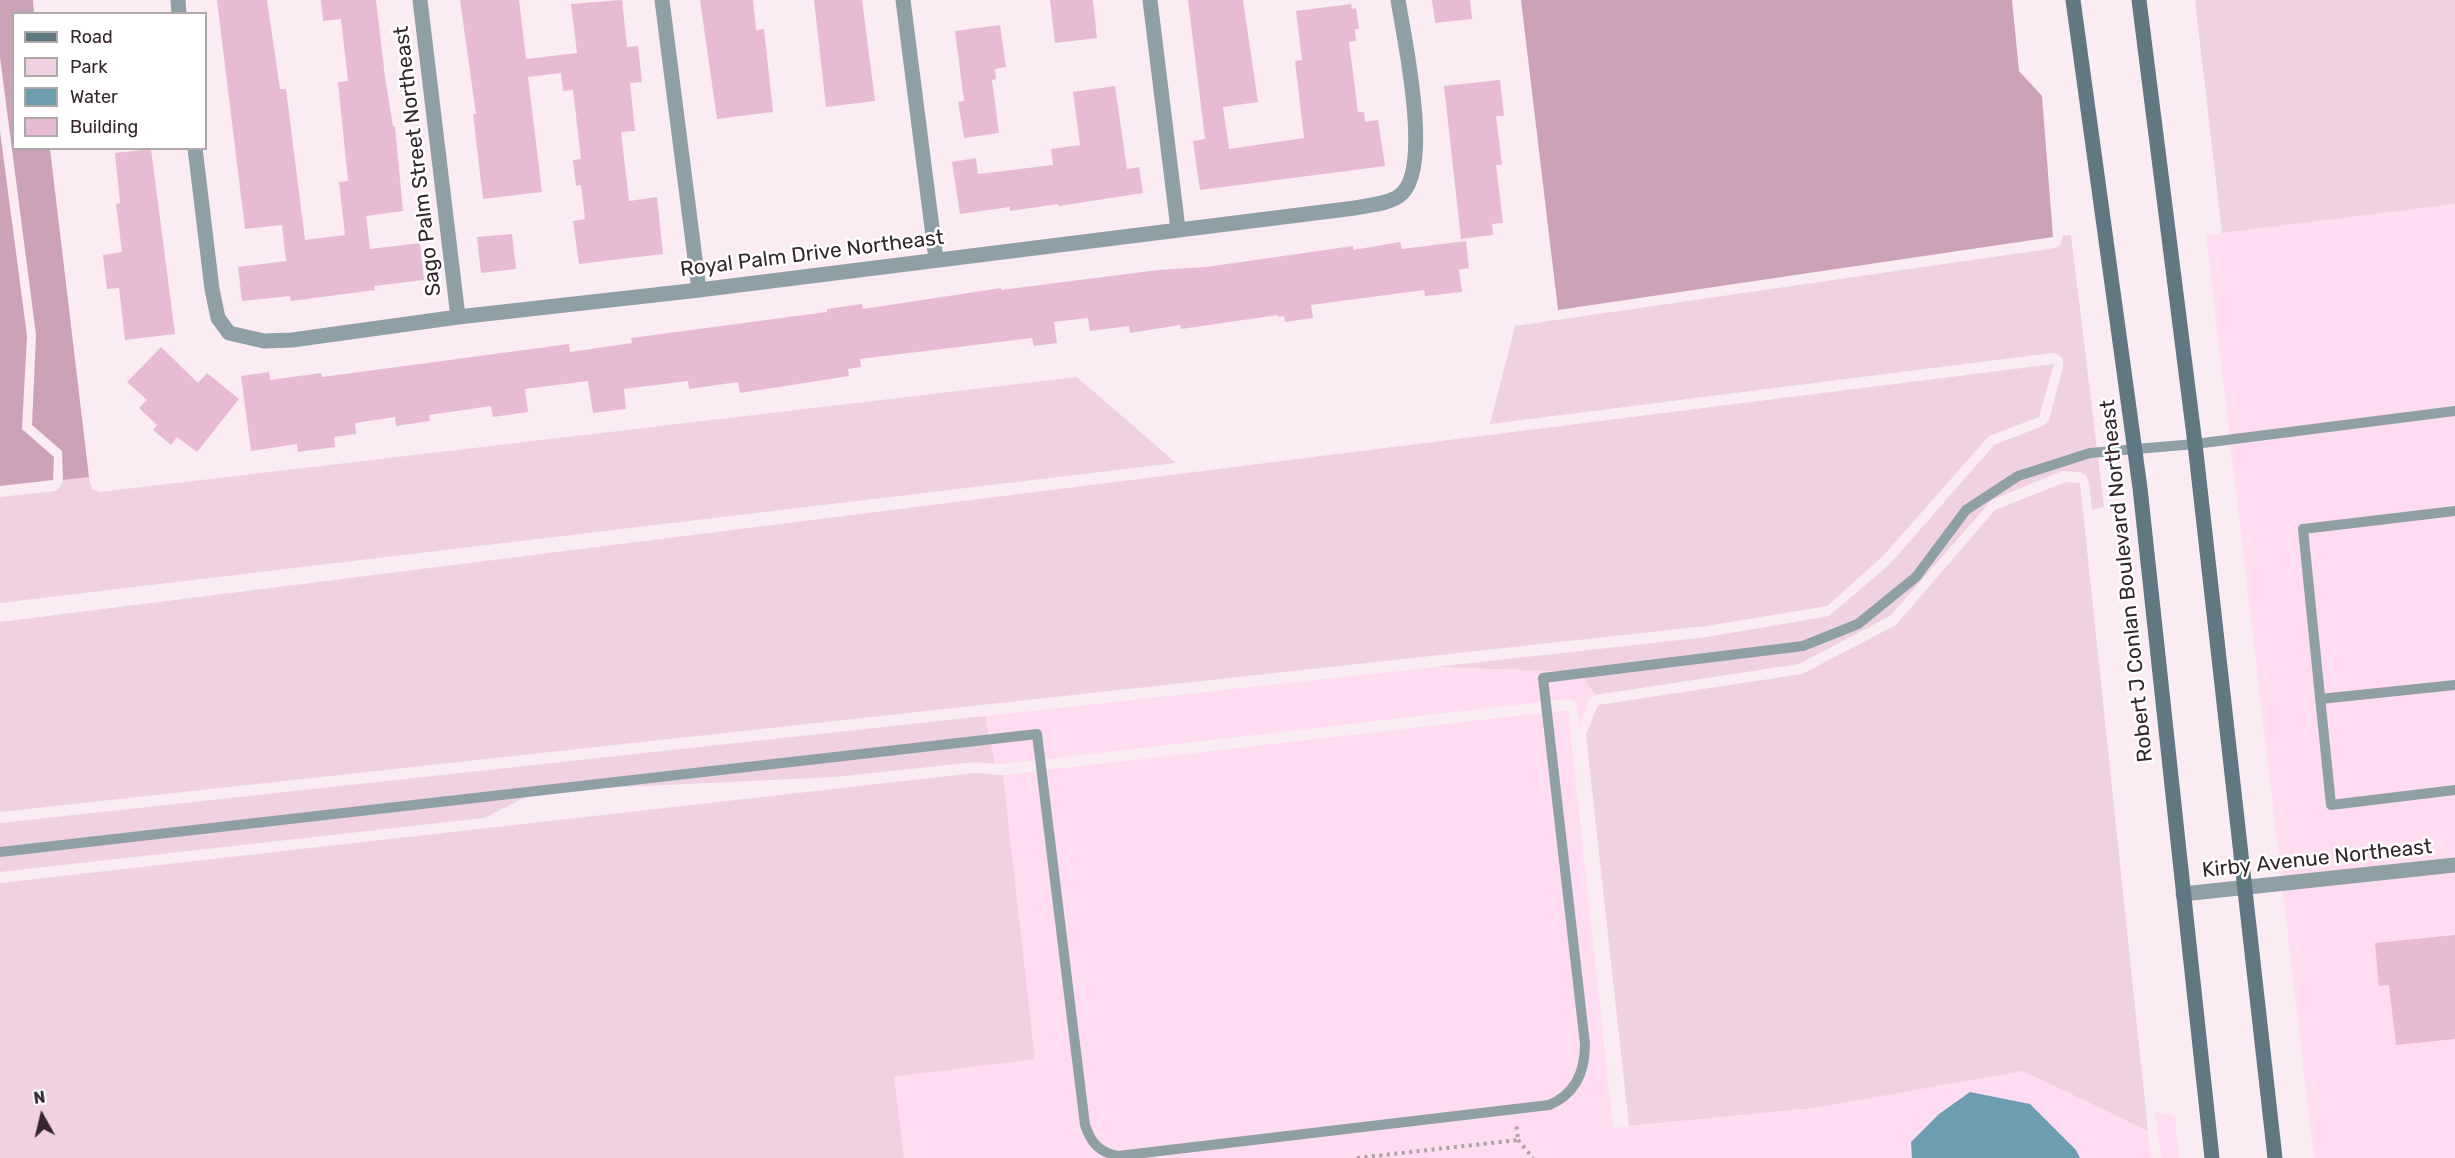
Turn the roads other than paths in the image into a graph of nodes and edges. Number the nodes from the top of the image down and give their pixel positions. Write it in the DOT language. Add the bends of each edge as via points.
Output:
graph roads {
  1 [pos="420,0"];
  2 [pos="662,0"];
  3 [pos="903,0"];
  4 [pos="1150,0"];
  5 [pos="1398,0"];
  6 [pos="2073,0"];
  7 [pos="2139,0"];
  8 [pos="195,150"];
  9 [pos="1178,229"];
  10 [pos="936,259"];
  11 [pos="699,290"];
  12 [pos="458,317"];
  13 [pos="2455,411"];
  14 [pos="2194,444"];
  15 [pos="2135,450"];
  16 [pos="2455,511"];
  17 [pos="2455,685"];
  18 [pos="2320,699"];
  19 [pos="2455,790"];
  20 [pos="0,852"];
  21 [pos="2455,866"];
  22 [pos="2244,889"];
  23 [pos="2183,894"];
  24 [pos="2212,1158"];
  25 [pos="2275,1158"];
  1 -- 12 [label="street, Sago Palm Street Northeast"];
  2 -- 11 [label="street"];
  3 -- 10 [label="street"];
  4 -- 9 [label="street"];
  5 -- 9 [label="street, Royal Palm Drive Northeast" via="1415,113 1416,158 1411,181 1400,196 1355,208"];
  6 -- 15 [label="main road, Robert J Conlan Boulevard Northeast"];
  7 -- 14 [label="main road"];
  8 -- 12 [label="street, Royal Palm Drive Northeast" via="212,289 218,318 229,333 264,341 292,340"];
  9 -- 10 [label="street, Royal Palm Drive Northeast"];
  10 -- 11 [label="street, Royal Palm Drive Northeast"];
  11 -- 12 [label="street, Royal Palm Drive Northeast"];
  13 -- 14 [label="lane"];
  14 -- 15 [label="lane"];
  14 -- 22 [label="main road"];
  15 -- 20 [label="lane" via="2090,453 2018,476 1966,510 1916,577 1858,624 1803,646 1544,678 1586,1044 1585,1060 1575,1086 1560,1101 1549,1105 1118,1156 1098,1149 1084,1125 1037,734"];
  15 -- 23 [label="main road, Robert J Conlan Boulevard Northeast"];
  16 -- 18 [label="lane" via="2303,529"];
  17 -- 18 [label="lane"];
  18 -- 19 [label="lane" via="2331,805"];
  21 -- 22 [label="street, Kirby Avenue Northeast"];
  22 -- 23 [label="street, Kirby Avenue Northeast"];
  22 -- 25 [label="main road"];
  23 -- 24 [label="main road, Robert J Conlan Boulevard Northeast"];
}
